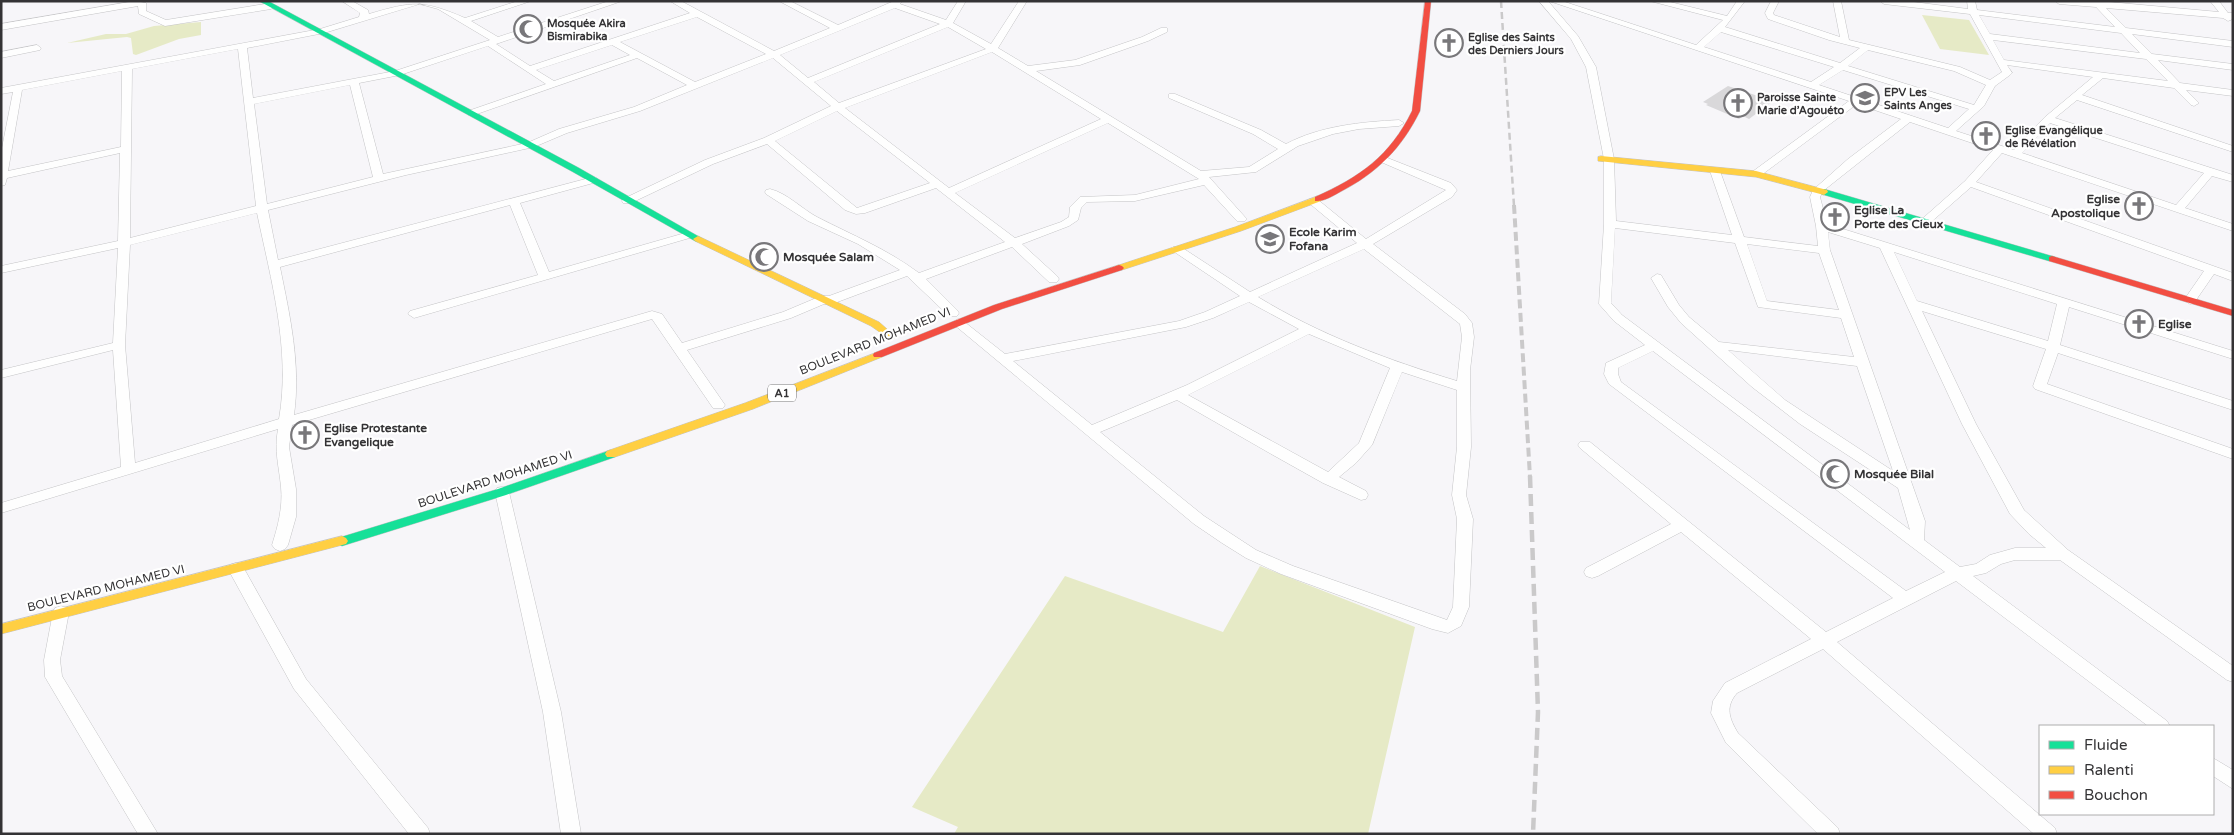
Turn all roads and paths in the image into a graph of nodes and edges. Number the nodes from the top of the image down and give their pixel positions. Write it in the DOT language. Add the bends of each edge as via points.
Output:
graph roads {
  1 [pos="346,1"];
  2 [pos="419,1"];
  3 [pos="527,1"];
  4 [pos="618,1"];
  5 [pos="674,1"];
  6 [pos="783,1"];
  7 [pos="962,1"];
  8 [pos="1022,1"];
  9 [pos="1418,1"];
  10 [pos="1428,1"];
  11 [pos="1543,1"];
  12 [pos="1654,1"];
  13 [pos="1741,1"];
  14 [pos="1774,1"];
  15 [pos="1837,1"];
  16 [pos="1884,1"];
  17 [pos="1971,1"];
  18 [pos="2058,1"];
  19 [pos="2214,1"];
  20 [pos="1557,2"];
  21 [pos="134,3"];
  22 [pos="896,3"];
  23 [pos="2097,3"];
  24 [pos="267,4"];
  25 [pos="1973,12"];
  26 [pos="696,14"];
  27 [pos="2229,16"];
  28 [pos="363,18"];
  29 [pos="1729,19"];
  30 [pos="463,21"];
  31 [pos="948,24"];
  32 [pos="2233,25"];
  33 [pos="1,27"];
  34 [pos="837,28"];
  35 [pos="1718,28"];
  36 [pos="321,30"];
  37 [pos="1164,30"];
  38 [pos="2125,31"];
  39 [pos="1989,37"];
  40 [pos="612,41"];
  41 [pos="1845,41"];
  42 [pos="494,42"];
  43 [pos="2233,44"];
  44 [pos="242,45"];
  45 [pos="1866,47"];
  46 [pos="37,48"];
  47 [pos="993,48"];
  48 [pos="1697,49"];
  49 [pos="775,54"];
  50 [pos="1,55"];
  51 [pos="638,55"];
  52 [pos="2151,57"];
  53 [pos="2002,62"];
  54 [pos="1842,66"];
  55 [pos="1409,67"];
  56 [pos="2233,67"];
  57 [pos="127,68"];
  58 [pos="529,69"];
  59 [pos="1027,69"];
  60 [pos="397,73"];
  61 [pos="2100,76"];
  62 [pos="354,81"];
  63 [pos="808,81"];
  64 [pos="552,84"];
  65 [pos="1992,84"];
  66 [pos="695,86"];
  67 [pos="1811,86"];
  68 [pos="2178,86"];
  69 [pos="18,88"];
  70 [pos="1,91"];
  71 [pos="2233,93"];
  72 [pos="1172,96"];
  73 [pos="2074,96"];
  74 [pos="1856,100"];
  75 [pos="250,102"];
  76 [pos="2194,102"];
  77 [pos="838,107"];
  78 [pos="1975,108"];
  79 [pos="1404,109"];
  80 [pos="471,113"];
  81 [pos="1908,118"];
  82 [pos="1109,119"];
  83 [pos="2048,119"];
  84 [pos="1399,123"];
  85 [pos="1948,132"];
  86 [pos="768,140"];
  87 [pos="530,145"];
  88 [pos="126,148"];
  89 [pos="1286,149"];
  90 [pos="2000,150"];
  91 [pos="2233,150"];
  92 [pos="2016,154"];
  93 [pos="1605,159"];
  94 [pos="1385,160"];
  95 [pos="1716,171"];
  96 [pos="2210,172"];
  97 [pos="1756,174"];
  98 [pos="1202,177"];
  99 [pos="2,178"];
  100 [pos="379,178"];
  101 [pos="594,180"];
  102 [pos="2233,180"];
  103 [pos="1969,183"];
  104 [pos="937,184"];
  105 [pos="1818,190"];
  106 [pos="770,192"];
  107 [pos="948,192"];
  108 [pos="627,201"];
  109 [pos="1313,201"];
  110 [pos="514,202"];
  111 [pos="262,210"];
  112 [pos="2178,210"];
  113 [pos="1241,219"];
  114 [pos="1926,221"];
  115 [pos="1610,224"];
  116 [pos="1822,226"];
  117 [pos="2233,228"];
  118 [pos="689,235"];
  119 [pos="1741,240"];
  120 [pos="124,243"];
  121 [pos="1015,244"];
  122 [pos="1365,244"];
  123 [pos="1885,246"];
  124 [pos="1177,249"];
  125 [pos="1824,250"];
  126 [pos="273,265"];
  127 [pos="2211,269"];
  128 [pos="1,270"];
  129 [pos="914,274"];
  130 [pos="545,277"];
  131 [pos="2233,277"];
  132 [pos="1657,278"];
  133 [pos="1053,279"];
  134 [pos="1249,297"];
  135 [pos="826,300"];
  136 [pos="2190,300"];
  137 [pos="2064,302"];
  138 [pos="1914,304"];
  139 [pos="2233,313"];
  140 [pos="414,314"];
  141 [pos="1846,315"];
  142 [pos="955,318"];
  143 [pos="926,323"];
  144 [pos="1308,330"];
  145 [pos="893,339"];
  146 [pos="119,345"];
  147 [pos="1656,345"];
  148 [pos="1716,345"];
  149 [pos="2053,347"];
  150 [pos="679,348"];
  151 [pos="847,354"];
  152 [pos="2233,355"];
  153 [pos="1002,359"];
  154 [pos="1861,362"];
  155 [pos="1397,367"];
  156 [pos="1,374"];
  157 [pos="1462,387"];
  158 [pos="1177,394"];
  159 [pos="718,405"];
  160 [pos="2233,406"];
  161 [pos="286,422"];
  162 [pos="1090,431"];
  163 [pos="1585,445"];
  164 [pos="2233,454"];
  165 [pos="565,458"];
  166 [pos="128,470"];
  167 [pos="1328,479"];
  168 [pos="1904,485"];
  169 [pos="502,492"];
  170 [pos="1361,495"];
  171 [pos="1,508"];
  172 [pos="392,512"];
  173 [pos="1682,525"];
  174 [pos="394,526"];
  175 [pos="305,538"];
  176 [pos="1916,542"];
  177 [pos="276,546"];
  178 [pos="2063,554"];
  179 [pos="236,570"];
  180 [pos="1592,572"];
  181 [pos="1957,573"];
  182 [pos="1905,599"];
  183 [pos="61,612"];
  184 [pos="1,628"];
  185 [pos="1825,640"];
  186 [pos="2233,675"];
  187 [pos="2160,725"];
  188 [pos="2214,767"];
  189 [pos="2233,781"];
  190 [pos="148,834"];
  191 [pos="421,834"];
  192 [pos="571,834"];
  193 [pos="1831,834"];
  194 [pos="2048,834"];
  1 -- 28 [label="street" via="365,12"];
  2 -- 28 [label="street"];
  2 -- 30 [label="street" via="436,5"];
  3 -- 30 [label="street"];
  4 -- 42 [label="street"];
  5 -- 26 [label="street"];
  6 -- 34 [label="street"];
  7 -- 31 [label="street"];
  8 -- 47 [label="street"];
  9 -- 55 [label="main road"];
  10 -- 94 [label="main road, BOULEVARD MOHAMED VI / A1" via="1416,110 1409,128"];
  11 -- 93 [label="street" via="1575,38 1591,67"];
  12 -- 29 [label="street"];
  13 -- 29 [label="street"];
  14 -- 41 [label="street" via="1769,16"];
  15 -- 41 [label="street"];
  16 -- 25 [label="street"];
  17 -- 25 [label="street"];
  18 -- 23 [label="street"];
  19 -- 27 [label="street"];
  20 -- 48 [label="street"];
  21 -- 24 [label="street" via="141,4 144,7 142,12 164,23 186,22"];
  21 -- 33 [label="street"];
  22 -- 31 [label="street"];
  22 -- 34 [label="street"];
  23 -- 27 [label="street"];
  23 -- 38 [label="street"];
  24 -- 36 [label="main road"];
  25 -- 38 [label="street"];
  25 -- 39 [label="street"];
  26 -- 40 [label="street"];
  26 -- 49 [label="street"];
  27 -- 32 [label="street"];
  28 -- 36 [label="street"];
  29 -- 35 [label="street"];
  30 -- 42 [label="street"];
  31 -- 47 [label="street"];
  31 -- 63 [label="street"];
  34 -- 49 [label="street"];
  35 -- 48 [label="street"];
  35 -- 54 [label="street"];
  36 -- 44 [label="street"];
  36 -- 60 [label="main road"];
  37 -- 59 [label="street" via="1077,63"];
  38 -- 43 [label="street"];
  38 -- 52 [label="street"];
  39 -- 52 [label="street"];
  39 -- 53 [label="street"];
  40 -- 51 [label="street"];
  40 -- 58 [label="street"];
  41 -- 45 [label="street"];
  42 -- 58 [label="street"];
  42 -- 60 [label="street"];
  44 -- 57 [label="street"];
  44 -- 75 [label="street"];
  45 -- 54 [label="street"];
  45 -- 65 [label="street" via="1957,69"];
  46 -- 50 [label="street"];
  47 -- 59 [label="street"];
  47 -- 77 [label="street"];
  48 -- 67 [label="street"];
  49 -- 63 [label="street"];
  49 -- 66 [label="street"];
  51 -- 64 [label="street"];
  51 -- 66 [label="street"];
  52 -- 56 [label="street"];
  52 -- 68 [label="street"];
  53 -- 61 [label="street"];
  53 -- 65 [label="street" via="2007,73"];
  54 -- 67 [label="street"];
  54 -- 78 [label="street"];
  57 -- 69 [label="street"];
  57 -- 88 [label="street"];
  58 -- 64 [label="street"];
  59 -- 82 [label="street"];
  60 -- 62 [label="street"];
  60 -- 80 [label="main road"];
  61 -- 68 [label="street"];
  61 -- 73 [label="street"];
  62 -- 75 [label="street"];
  62 -- 100 [label="street"];
  63 -- 77 [label="street"];
  64 -- 80 [label="street"];
  65 -- 78 [label="street"];
  66 -- 87 [label="street"];
  67 -- 74 [label="street"];
  68 -- 71 [label="street"];
  68 -- 76 [label="street"];
  69 -- 70 [label="street"];
  69 -- 99 [label="street"];
  72 -- 89 [label="street" via="1257,132"];
  73 -- 83 [label="street"];
  73 -- 91 [label="street"];
  74 -- 81 [label="street"];
  74 -- 97 [label="street"];
  75 -- 111 [label="street"];
  77 -- 86 [label="street"];
  77 -- 104 [label="street"];
  78 -- 85 [label="street"];
  79 -- 84 [label="main road, BOULEVARD MOHAMED VI / A1"];
  80 -- 87 [label="main road"];
  81 -- 85 [label="street"];
  81 -- 105 [label="street"];
  82 -- 98 [label="street"];
  82 -- 107 [label="street"];
  83 -- 92 [label="street"];
  83 -- 96 [label="street"];
  84 -- 89 [label="street" via="1330,132"];
  84 -- 113 [label="main road, BOULEVARD MOHAMED VI / A1" via="1393,136 1378,153 1352,174 1309,195"];
  85 -- 90 [label="street"];
  86 -- 104 [label="street" via="856,211"];
  86 -- 108 [label="street" via="709,162"];
  87 -- 100 [label="street"];
  87 -- 101 [label="main road"];
  88 -- 99 [label="street"];
  88 -- 120 [label="street"];
  89 -- 98 [label="street" via="1254,169"];
  90 -- 92 [label="street"];
  90 -- 103 [label="street"];
  92 -- 112 [label="street"];
  93 -- 95 [label="main road"];
  93 -- 115 [label="street"];
  94 -- 109 [label="main road, BOULEVARD MOHAMED VI / A1" via="1361,178"];
  94 -- 122 [label="street" via="1448,185 1452,190"];
  95 -- 97 [label="main road"];
  95 -- 119 [label="street"];
  96 -- 102 [label="street"];
  96 -- 112 [label="street"];
  97 -- 105 [label="main road"];
  98 -- 113 [label="street"];
  98 -- 121 [label="street" via="1135,198 1084,200 1076,207 1074,218 1065,224"];
  100 -- 111 [label="street"];
  101 -- 108 [label="main road"];
  101 -- 110 [label="street"];
  103 -- 114 [label="street"];
  103 -- 127 [label="street"];
  104 -- 107 [label="street"];
  105 -- 114 [label="main road"];
  105 -- 116 [label="street" via="1815,197"];
  106 -- 129 [label="street" via="812,219 878,250"];
  107 -- 121 [label="street"];
  108 -- 118 [label="main road"];
  109 -- 122 [label="street"];
  109 -- 124 [label="main road, BOULEVARD MOHAMED VI / A1"];
  110 -- 126 [label="street"];
  110 -- 130 [label="street"];
  111 -- 120 [label="street"];
  111 -- 126 [label="street"];
  112 -- 117 [label="street"];
  113 -- 133 [label="main road, BOULEVARD MOHAMED VI / A1"];
  114 -- 136 [label="main road"];
  115 -- 119 [label="street"];
  115 -- 147 [label="street" via="1605,304 1618,318"];
  116 -- 123 [label="street"];
  116 -- 125 [label="street"];
  118 -- 130 [label="street"];
  118 -- 135 [label="main road"];
  119 -- 125 [label="street"];
  119 -- 141 [label="street" via="1762,304"];
  120 -- 128 [label="street"];
  120 -- 146 [label="street"];
  121 -- 129 [label="street"];
  121 -- 133 [label="street"];
  122 -- 134 [label="street"];
  122 -- 157 [label="street" via="1466,323 1468,337"];
  123 -- 137 [label="street"];
  123 -- 138 [label="street"];
  124 -- 134 [label="street"];
  124 -- 142 [label="main road, BOULEVARD MOHAMED VI / A1"];
  125 -- 141 [label="street"];
  126 -- 161 [label="street" via="287,331"];
  127 -- 131 [label="street"];
  127 -- 136 [label="street"];
  129 -- 135 [label="street"];
  129 -- 142 [label="street"];
  130 -- 140 [label="street"];
  132 -- 148 [label="street" via="1685,320"];
  133 -- 142 [label="main road, BOULEVARD MOHAMED VI / A1"];
  134 -- 144 [label="street"];
  134 -- 153 [label="street" via="1182,324"];
  135 -- 145 [label="main road" via="875,324"];
  135 -- 150 [label="street"];
  136 -- 139 [label="main road"];
  137 -- 149 [label="street"];
  137 -- 152 [label="street"];
  138 -- 149 [label="street"];
  138 -- 178 [label="street" via="1969,424 2008,498 2018,514"];
  141 -- 154 [label="street"];
  142 -- 143 [label="main road, BOULEVARD MOHAMED VI / A1"];
  142 -- 145 [label="main road, BOULEVARD MOHAMED VI / A1"];
  142 -- 153 [label="street"];
  144 -- 155 [label="street"];
  144 -- 158 [label="street"];
  145 -- 169 [label="main road, BOULEVARD MOHAMED VI / A1" via="749,406"];
  146 -- 156 [label="street"];
  146 -- 166 [label="street"];
  147 -- 176 [label="street"];
  147 -- 182 [label="street" via="1611,366 1616,384"];
  148 -- 154 [label="street"];
  148 -- 168 [label="street" via="1735,366 1777,400"];
  149 -- 160 [label="street"];
  149 -- 164 [label="street" via="2040,386"];
  150 -- 159 [label="street"];
  150 -- 161 [label="street" via="658,317 644,316"];
  151 -- 159 [label="main road, BOULEVARD MOHAMED VI / A1"];
  153 -- 162 [label="street"];
  154 -- 168 [label="street"];
  155 -- 157 [label="street"];
  155 -- 167 [label="street" via="1365,444"];
  157 -- 162 [label="street" via="1464,447 1459,495 1465,519 1461,607 1458,621 1447,627 1251,554 1199,520"];
  158 -- 162 [label="street"];
  158 -- 167 [label="street"];
  159 -- 165 [label="main road, BOULEVARD MOHAMED VI / A1"];
  161 -- 166 [label="street"];
  161 -- 177 [label="street" via="282,447 289,489 288,517"];
  163 -- 173 [label="street"];
  166 -- 171 [label="street"];
  167 -- 170 [label="street"];
  168 -- 176 [label="street" via="1917,521"];
  169 -- 174 [label="main road, BOULEVARD MOHAMED VI / A1"];
  169 -- 192 [label="street" via="552,712"];
  172 -- 174 [label="main road"];
  173 -- 180 [label="street"];
  173 -- 185 [label="street"];
  174 -- 179 [label="main road, BOULEVARD MOHAMED VI / A1"];
  175 -- 177 [label="main road"];
  176 -- 181 [label="street"];
  178 -- 181 [label="street" via="2015,554 1996,559 1980,569"];
  178 -- 186 [label="street"];
  179 -- 183 [label="main road, BOULEVARD MOHAMED VI / A1"];
  179 -- 191 [label="street" via="300,684"];
  181 -- 182 [label="street"];
  181 -- 187 [label="street"];
  182 -- 185 [label="street"];
  183 -- 184 [label="main road, BOULEVARD MOHAMED VI / A1"];
  183 -- 190 [label="street" via="52,660 54,677"];
  185 -- 193 [label="street" via="1731,688 1719,708 1732,738"];
  185 -- 194 [label="street"];
  188 -- 189 [label="street"];
}
